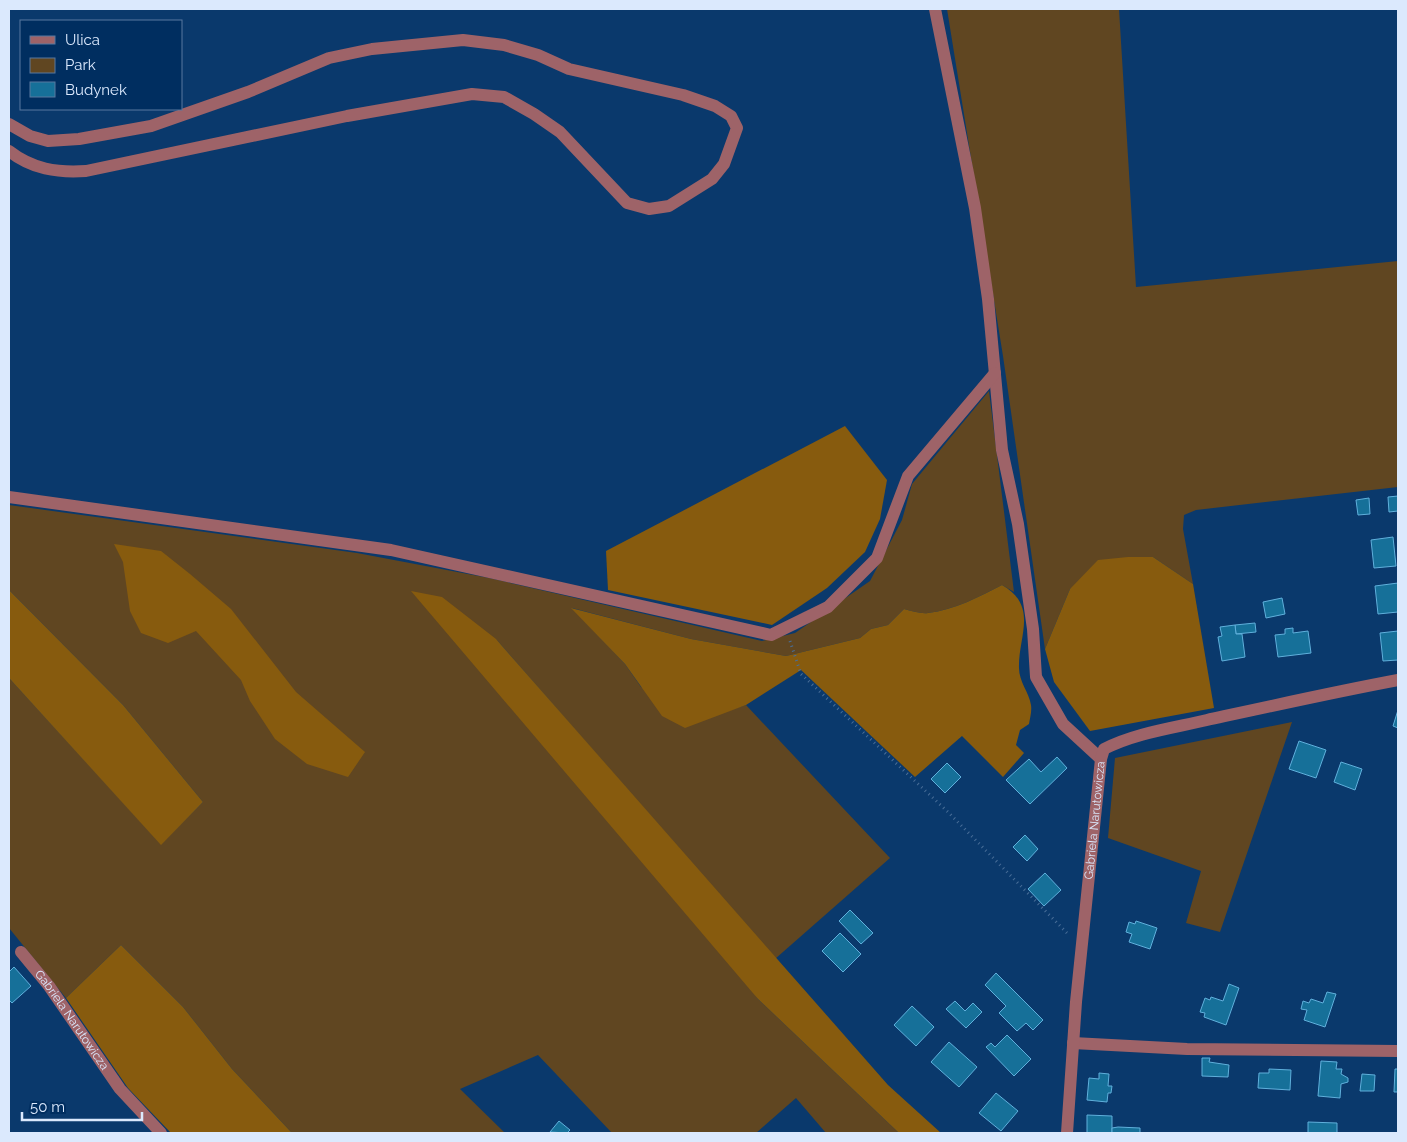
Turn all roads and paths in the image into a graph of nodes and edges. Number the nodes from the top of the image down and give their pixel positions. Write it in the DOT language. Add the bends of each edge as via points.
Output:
graph roads {
  1 [pos="935,9"];
  2 [pos="9,124"];
  3 [pos="9,151"];
  4 [pos="995,373"];
  5 [pos="9,497"];
  6 [pos="785,628"];
  7 [pos="1398,680"];
  8 [pos="1101,759"];
  9 [pos="1083,948"];
  10 [pos="21,952"];
  11 [pos="1073,1043"];
  12 [pos="1398,1051"];
  13 [pos="160,1133"];
  14 [pos="1067,1133"];
  1 -- 4 [label="street" via="975,208"];
  2 -- 3 [label="street" via="30,136 48,141 79,139 150,126 248,92 329,58 372,49 463,40 504,45 569,69 683,95 723,111 731,116 737,128 724,164 712,179 669,206 649,209 627,203 560,132 547,123 504,97 472,94 347,116 86,171 65,172 37,167"];
  4 -- 6 [label="street" via="908,476 878,558 828,607"];
  4 -- 8 [label="street" via="1002,450 1018,524 1033,629 1036,677 1063,724"];
  5 -- 6 [label="street" via="391,550 771,635"];
  6 -- 9 [label="path" via="802,674 948,812"];
  7 -- 8 [label="street, Gabriela Narutowicza" via="1320,694 1118,742 1104,749"];
  8 -- 9 [label="street, Gabriela Narutowicza"];
  9 -- 11 [label="street, Gabriela Narutowicza"];
  10 -- 13 [label="street, Gabriela Narutowicza" via="49,986 120,1089"];
  11 -- 12 [label="street" via="1187,1049"];
  11 -- 14 [label="street, Gabriela Narutowicza"];
}
